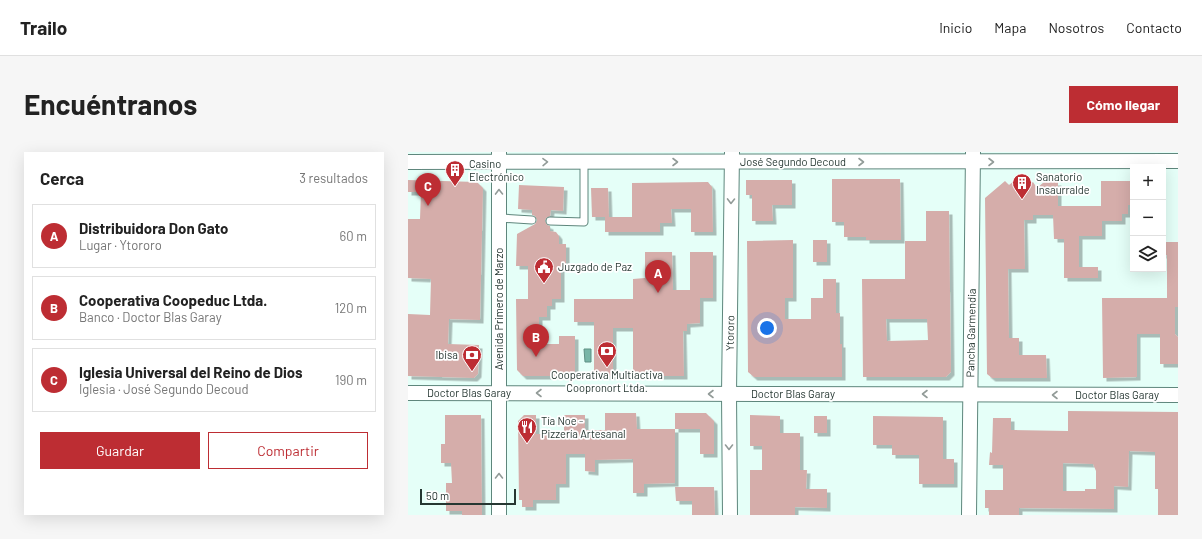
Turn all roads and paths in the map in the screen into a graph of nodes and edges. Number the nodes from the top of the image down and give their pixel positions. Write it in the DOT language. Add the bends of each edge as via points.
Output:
graph roads {
  1 [pos="499,157"];
  2 [pos="732,157"];
  3 [pos="973,157"];
  4 [pos="584,161"];
  5 [pos="408,162"];
  6 [pos="1178,162"];
  7 [pos="500,218"];
  8 [pos="532,220"];
  9 [pos="550,221"];
  10 [pos="408,393"];
  11 [pos="499,393"];
  12 [pos="729,394"];
  13 [pos="970,394"];
  14 [pos="1178,395"];
  15 [pos="499,515"];
  16 [pos="730,515"];
  17 [pos="969,515"];
  1 -- 4 [label="street, José Segundo Decoud, one-way"];
  1 -- 5 [label="street, José Segundo Decoud"];
  7 -- 1 [label="street, Avenida Primero de Marzo, one-way"];
  2 -- 3 [label="street, José Segundo Decoud, one-way"];
  4 -- 2 [label="street, José Segundo Decoud, one-way"];
  2 -- 12 [label="street, Ytororo, one-way"];
  3 -- 6 [label="street, José Segundo Decoud, one-way"];
  3 -- 13 [label="street, Pancha Garmendia"];
  4 -- 9 [label="lane" via="584,222"];
  7 -- 8 [label="lane"];
  7 -- 11 [label="street, Avenida Primero de Marzo"];
  10 -- 11 [label="street, Doctor Blas Garay"];
  12 -- 11 [label="street, Doctor Blas Garay, one-way"];
  15 -- 11 [label="street, Avenida Primero de Marzo, one-way"];
  13 -- 12 [label="street, Doctor Blas Garay, one-way"];
  12 -- 16 [label="street, Ytororo, one-way"];
  14 -- 13 [label="street, Doctor Blas Garay, one-way"];
  13 -- 17 [label="street, Pancha Garmendia"];
}
